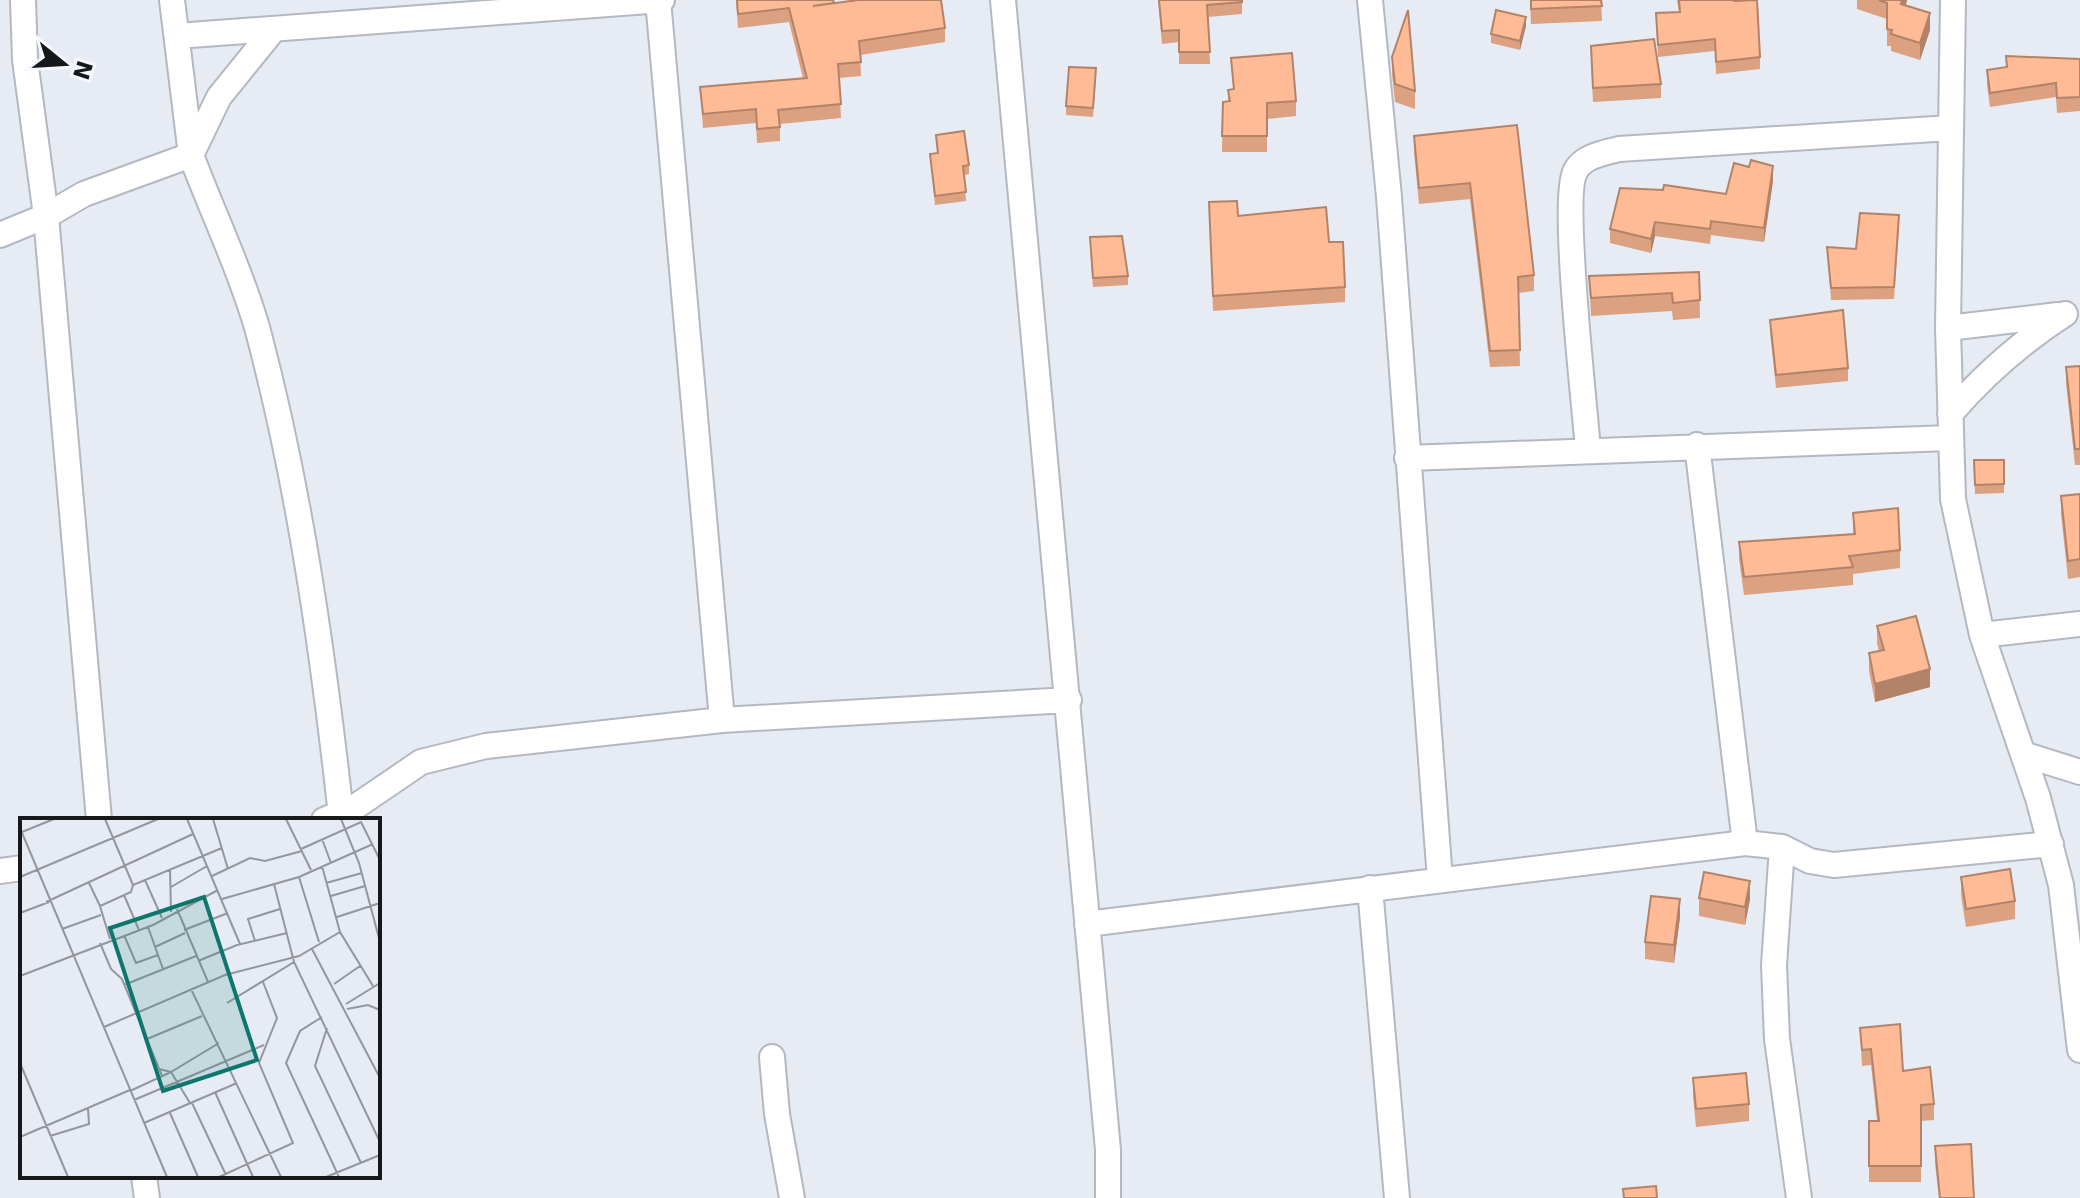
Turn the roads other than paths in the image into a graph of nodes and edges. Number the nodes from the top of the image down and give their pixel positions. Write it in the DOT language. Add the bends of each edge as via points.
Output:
graph roads {
  1 [pos="23,0"];
  2 [pos="172,0"];
  3 [pos="660,0"];
  4 [pos="1003,0"];
  5 [pos="1370,0"];
  6 [pos="1953,0"];
  7 [pos="274,29"];
  8 [pos="177,36"];
  9 [pos="1950,128"];
  10 [pos="191,155"];
  11 [pos="46,216"];
  12 [pos="0,235"];
  13 [pos="2072,313"];
  14 [pos="1948,328"];
  15 [pos="1950,426"];
  16 [pos="1697,445"];
  17 [pos="1588,450"];
  18 [pos="1407,458"];
  19 [pos="2080,624"];
  20 [pos="1982,635"];
  21 [pos="1069,700"];
  22 [pos="722,720"];
  23 [pos="2023,754"];
  24 [pos="2080,772"];
  25 [pos="99,818"];
  26 [pos="332,818"];
  27 [pos="1745,843"];
  28 [pos="2051,844"];
  29 [pos="1782,847"];
  30 [pos="20,868"];
  31 [pos="0,871"];
  32 [pos="1440,880"];
  33 [pos="1370,888"];
  34 [pos="1087,924"];
  35 [pos="2080,1050"];
  36 [pos="772,1057"];
  37 [pos="144,1178"];
  38 [pos="147,1198"];
  39 [pos="792,1198"];
  40 [pos="1108,1198"];
  41 [pos="1397,1198"];
  42 [pos="1799,1198"];
  1 -- 11 [label="street" via="25,60"];
  2 -- 8 [label="street"];
  3 -- 7 [label="street"];
  3 -- 22 [label="street"];
  4 -- 21 [label="street"];
  5 -- 18 [label="street"];
  6 -- 9 [label="street"];
  7 -- 8 [label="street"];
  7 -- 10 [label="street" via="219,97"];
  8 -- 10 [label="street"];
  9 -- 14 [label="street"];
  9 -- 17 [label="street" via="1619,149 1586,160 1574,171 1570,225"];
  10 -- 11 [label="street" via="84,194"];
  10 -- 26 [label="street" via="257,327 282,433 328,700"];
  11 -- 12 [label="street"];
  11 -- 25 [label="street"];
  13 -- 14 [label="street"];
  13 -- 15 [label="street" via="2028,338 1975,386"];
  14 -- 15 [label="street"];
  15 -- 16 [label="street"];
  15 -- 20 [label="street" via="1953,499"];
  16 -- 17 [label="street"];
  16 -- 27 [label="street"];
  17 -- 18 [label="street"];
  18 -- 32 [label="street"];
  19 -- 20 [label="street"];
  20 -- 23 [label="street"];
  21 -- 22 [label="street"];
  21 -- 34 [label="street"];
  22 -- 26 [label="street" via="473,749 421,762"];
  23 -- 24 [label="street"];
  23 -- 28 [label="street"];
  27 -- 29 [label="street"];
  27 -- 32 [label="street"];
  28 -- 29 [label="street" via="1834,865 1810,861"];
  28 -- 35 [label="street" via="2061,885"];
  29 -- 42 [label="street" via="1774,965 1777,1039"];
  30 -- 31 [label="street"];
  32 -- 33 [label="street"];
  33 -- 34 [label="street"];
  33 -- 41 [label="street"];
  34 -- 40 [label="street"];
  36 -- 39 [label="street"];
  37 -- 38 [label="street"];
}
